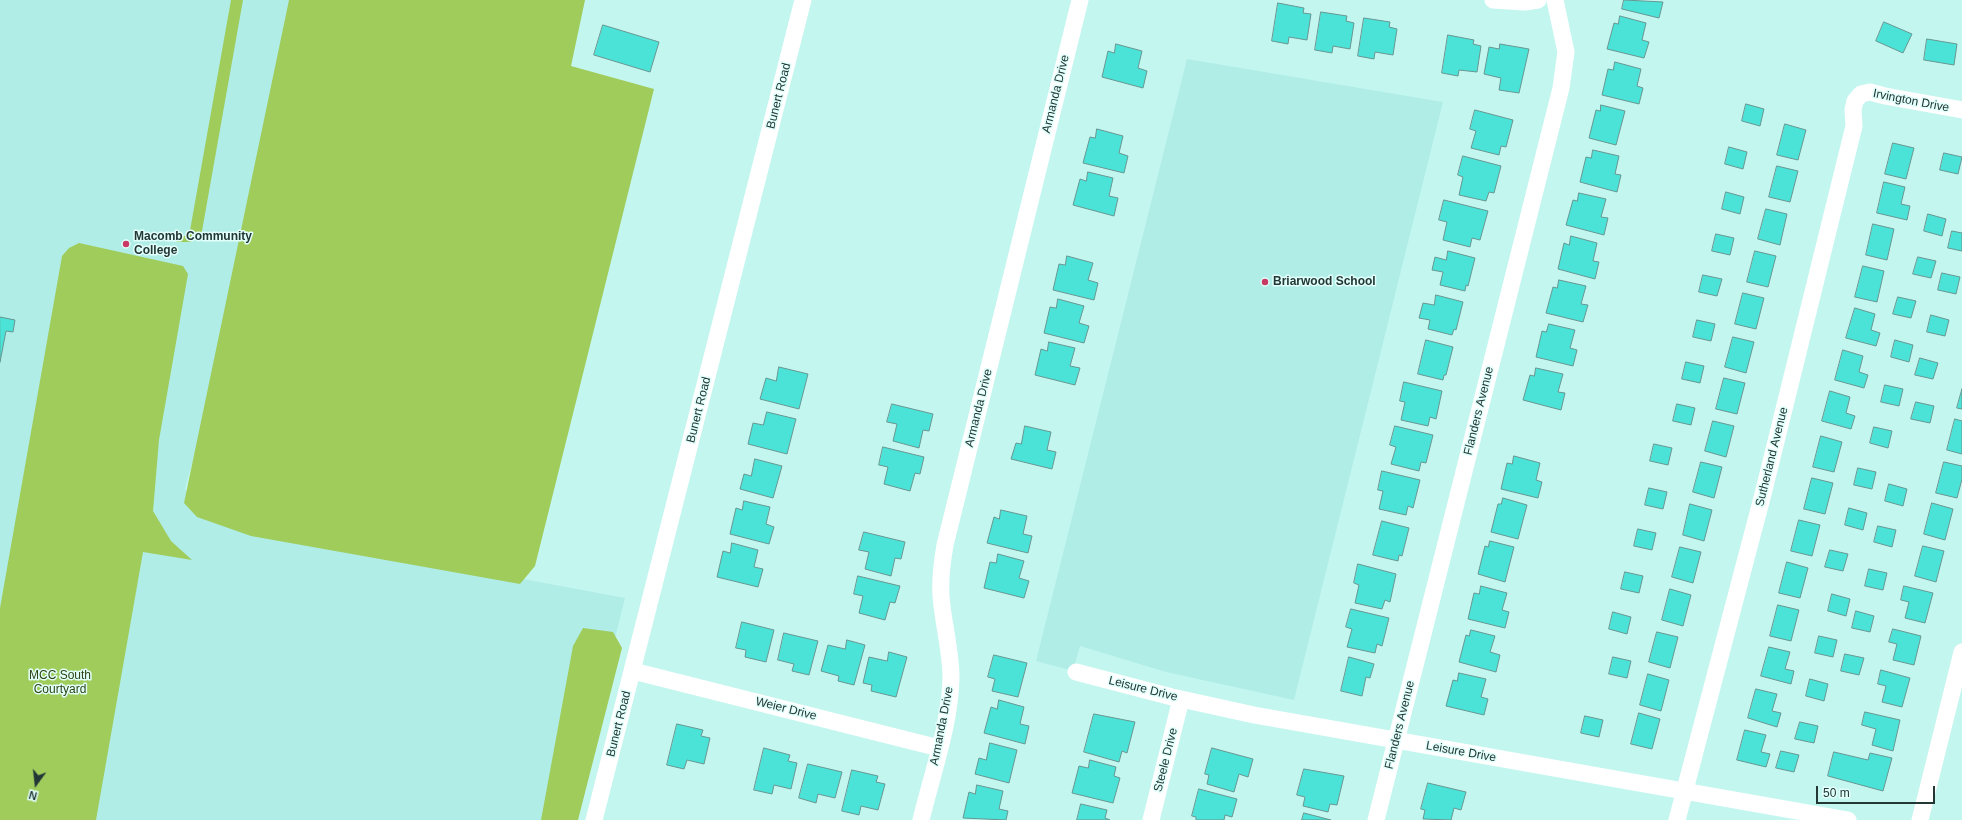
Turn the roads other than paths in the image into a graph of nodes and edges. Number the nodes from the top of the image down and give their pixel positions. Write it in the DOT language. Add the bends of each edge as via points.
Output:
graph roads {
  1 [pos="803,0"];
  2 [pos="1080,0"];
  3 [pos="1493,0"];
  4 [pos="1538,0"];
  5 [pos="1555,0"];
  6 [pos="1861,94"];
  7 [pos="1962,110"];
  8 [pos="1962,652"];
  9 [pos="633,671"];
  10 [pos="1076,672"];
  11 [pos="1181,699"];
  12 [pos="1396,740"];
  13 [pos="939,748"];
  14 [pos="1685,791"];
  15 [pos="594,820"];
  16 [pos="920,820"];
  17 [pos="1151,820"];
  18 [pos="1376,820"];
  19 [pos="1678,820"];
  20 [pos="1848,820"];
  21 [pos="1920,820"];
  1 -- 9 [label="street, Bunert Road"];
  2 -- 13 [label="street, Armanda Drive" via="945,545 941,596 951,680"];
  3 -- 4 [label="street"];
  5 -- 12 [label="street, Flanders Avenue" via="1566,52 1561,88"];
  6 -- 7 [label="street, Irvington Drive" via="1870,92"];
  6 -- 14 [label="street, Sutherland Avenue" via="1855,101 1854,126 1765,486"];
  8 -- 21 [label="street"];
  9 -- 13 [label="street, Weier Drive"];
  9 -- 15 [label="street, Bunert Road"];
  10 -- 11 [label="street, Leisure Drive"];
  11 -- 12 [label="street, Leisure Drive" via="1254,715"];
  11 -- 17 [label="street, Steele Drive"];
  12 -- 14 [label="street, Leisure Drive"];
  12 -- 18 [label="street, Flanders Avenue"];
  13 -- 16 [label="street, Armanda Drive"];
  14 -- 19 [label="street, Sutherland Avenue"];
  14 -- 20 [label="street, Leisure Drive"];
}
